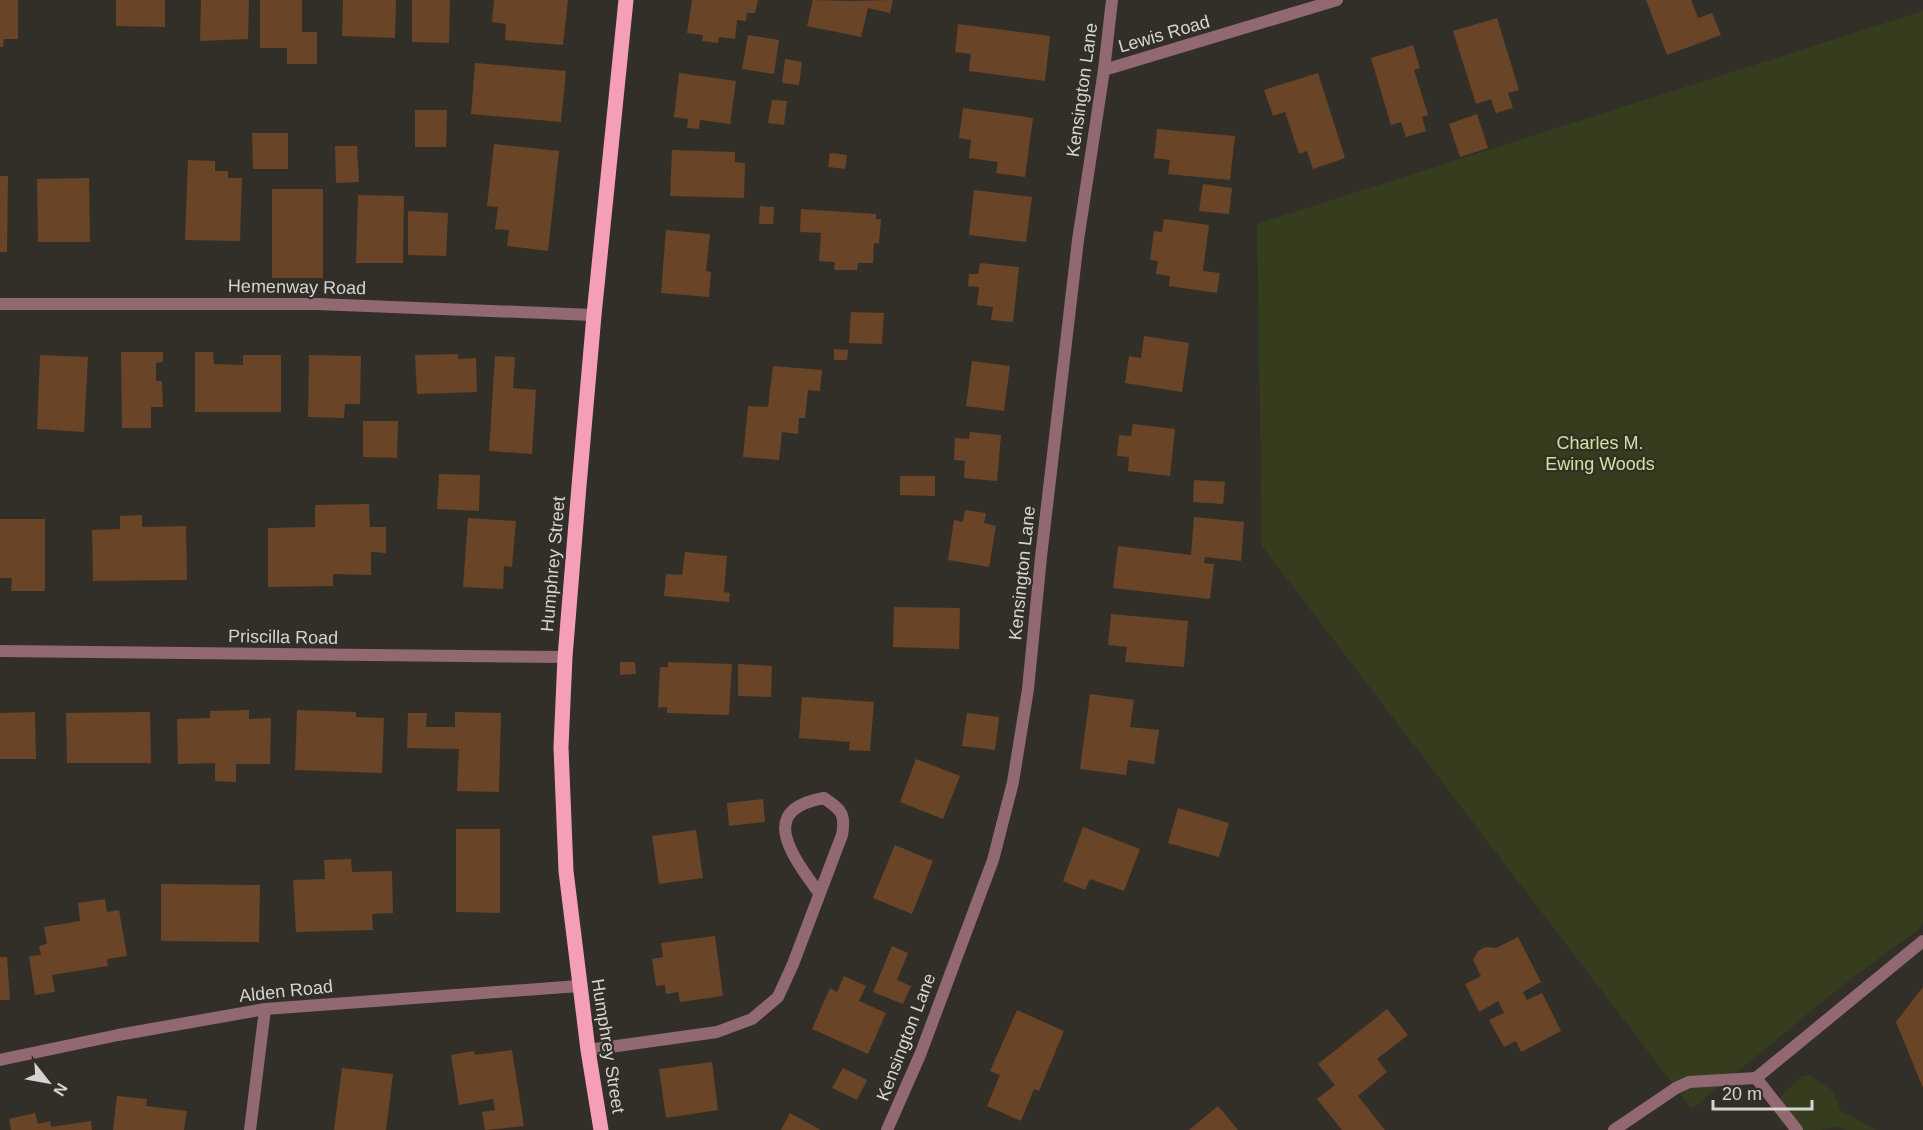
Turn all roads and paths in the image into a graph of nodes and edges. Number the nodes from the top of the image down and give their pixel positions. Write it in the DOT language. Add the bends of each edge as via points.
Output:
graph roads {
  1 [pos="626,0"];
  2 [pos="1112,0"];
  3 [pos="1337,0"];
  4 [pos="1104,70"];
  5 [pos="0,304"];
  6 [pos="594,315"];
  7 [pos="0,651"];
  8 [pos="565,657"];
  9 [pos="819,893"];
  10 [pos="1923,941"];
  11 [pos="579,986"];
  12 [pos="265,1009"];
  13 [pos="588,1050"];
  14 [pos="0,1060"];
  15 [pos="1756,1077"];
  16 [pos="250,1130"];
  17 [pos="602,1130"];
  18 [pos="887,1130"];
  19 [pos="1614,1130"];
  20 [pos="1797,1130"];
  1 -- 6 [label="main road, Humphrey Street"];
  2 -- 4 [label="street, Kensington Lane"];
  3 -- 4 [label="street, Lewis Road"];
  4 -- 18 [label="street, Kensington Lane" via="1077,251 1028,689 1013,782 993,860 920,1055"];
  5 -- 6 [label="street, Hemenway Road" via="317,304"];
  6 -- 8 [label="main road, Humphrey Street"];
  7 -- 8 [label="street, Priscilla Road"];
  8 -- 11 [label="main road, Humphrey Street" via="561,747 566,871"];
  9 -- 9 [label="street" via="800,867 784,829 790,813 807,801 824,798 838,808 845,820"];
  9 -- 13 [label="street" via="778,997 752,1019 717,1032"];
  10 -- 15 [label="street"];
  11 -- 12 [label="street, Alden Road"];
  11 -- 13 [label="main road, Humphrey Street"];
  12 -- 14 [label="street, Alden Road"];
  12 -- 16 [label="street"];
  13 -- 17 [label="main road, Humphrey Street"];
  15 -- 19 [label="street" via="1689,1082"];
  15 -- 20 [label="street"];
}
